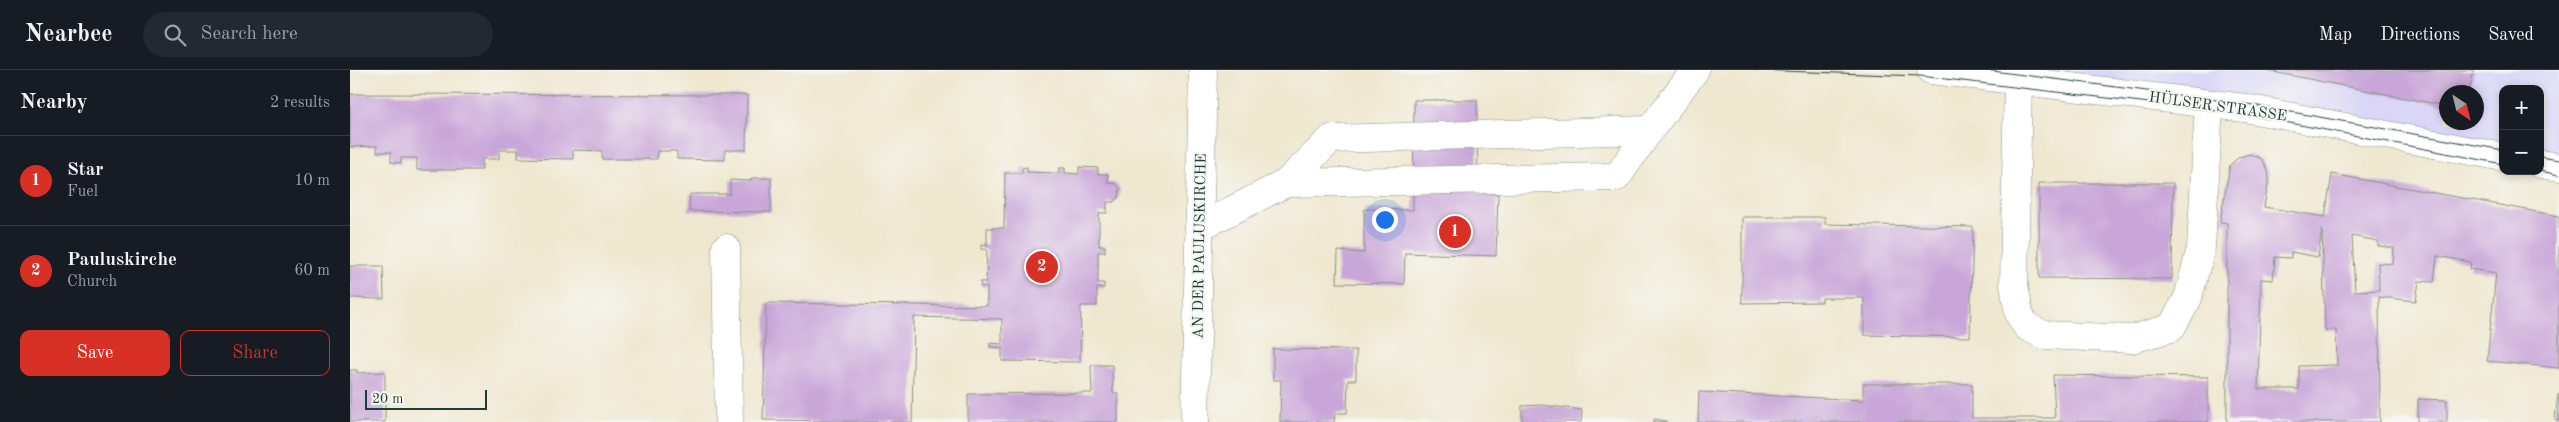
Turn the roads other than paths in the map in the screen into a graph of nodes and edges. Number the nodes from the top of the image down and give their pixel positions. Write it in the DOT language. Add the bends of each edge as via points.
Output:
graph roads {
  1 [pos="1203,70"];
  2 [pos="1695,70"];
  3 [pos="1931,70"];
  4 [pos="2018,80"];
  5 [pos="2209,104"];
  6 [pos="1650,130"];
  7 [pos="2499,156"];
  8 [pos="2544,165"];
  9 [pos="2559,168"];
  10 [pos="1286,183"];
  11 [pos="1199,227"];
  12 [pos="726,248"];
  13 [pos="729,422"];
  14 [pos="1195,422"];
  1 -- 11 [label="street, AN DER PAULUSKIRCHE"];
  2 -- 6 [label="street"];
  3 -- 4 [label="street, HÜLSER STRASSE"];
  4 -- 5 [label="street, HÜLSER STRASSE"];
  4 -- 5 [label="street" via="2014,285 2019,314 2027,326 2044,335 2132,339 2171,328 2188,298 2201,248"];
  5 -- 7 [label="street, HÜLSER STRASSE"];
  6 -- 10 [label="street" via="1331,139"];
  6 -- 10 [label="street" via="1617,177"];
  8 -- 9 [label="street"];
  10 -- 11 [label="street"];
  11 -- 14 [label="street, AN DER PAULUSKIRCHE"];
  12 -- 13 [label="street"];
}
